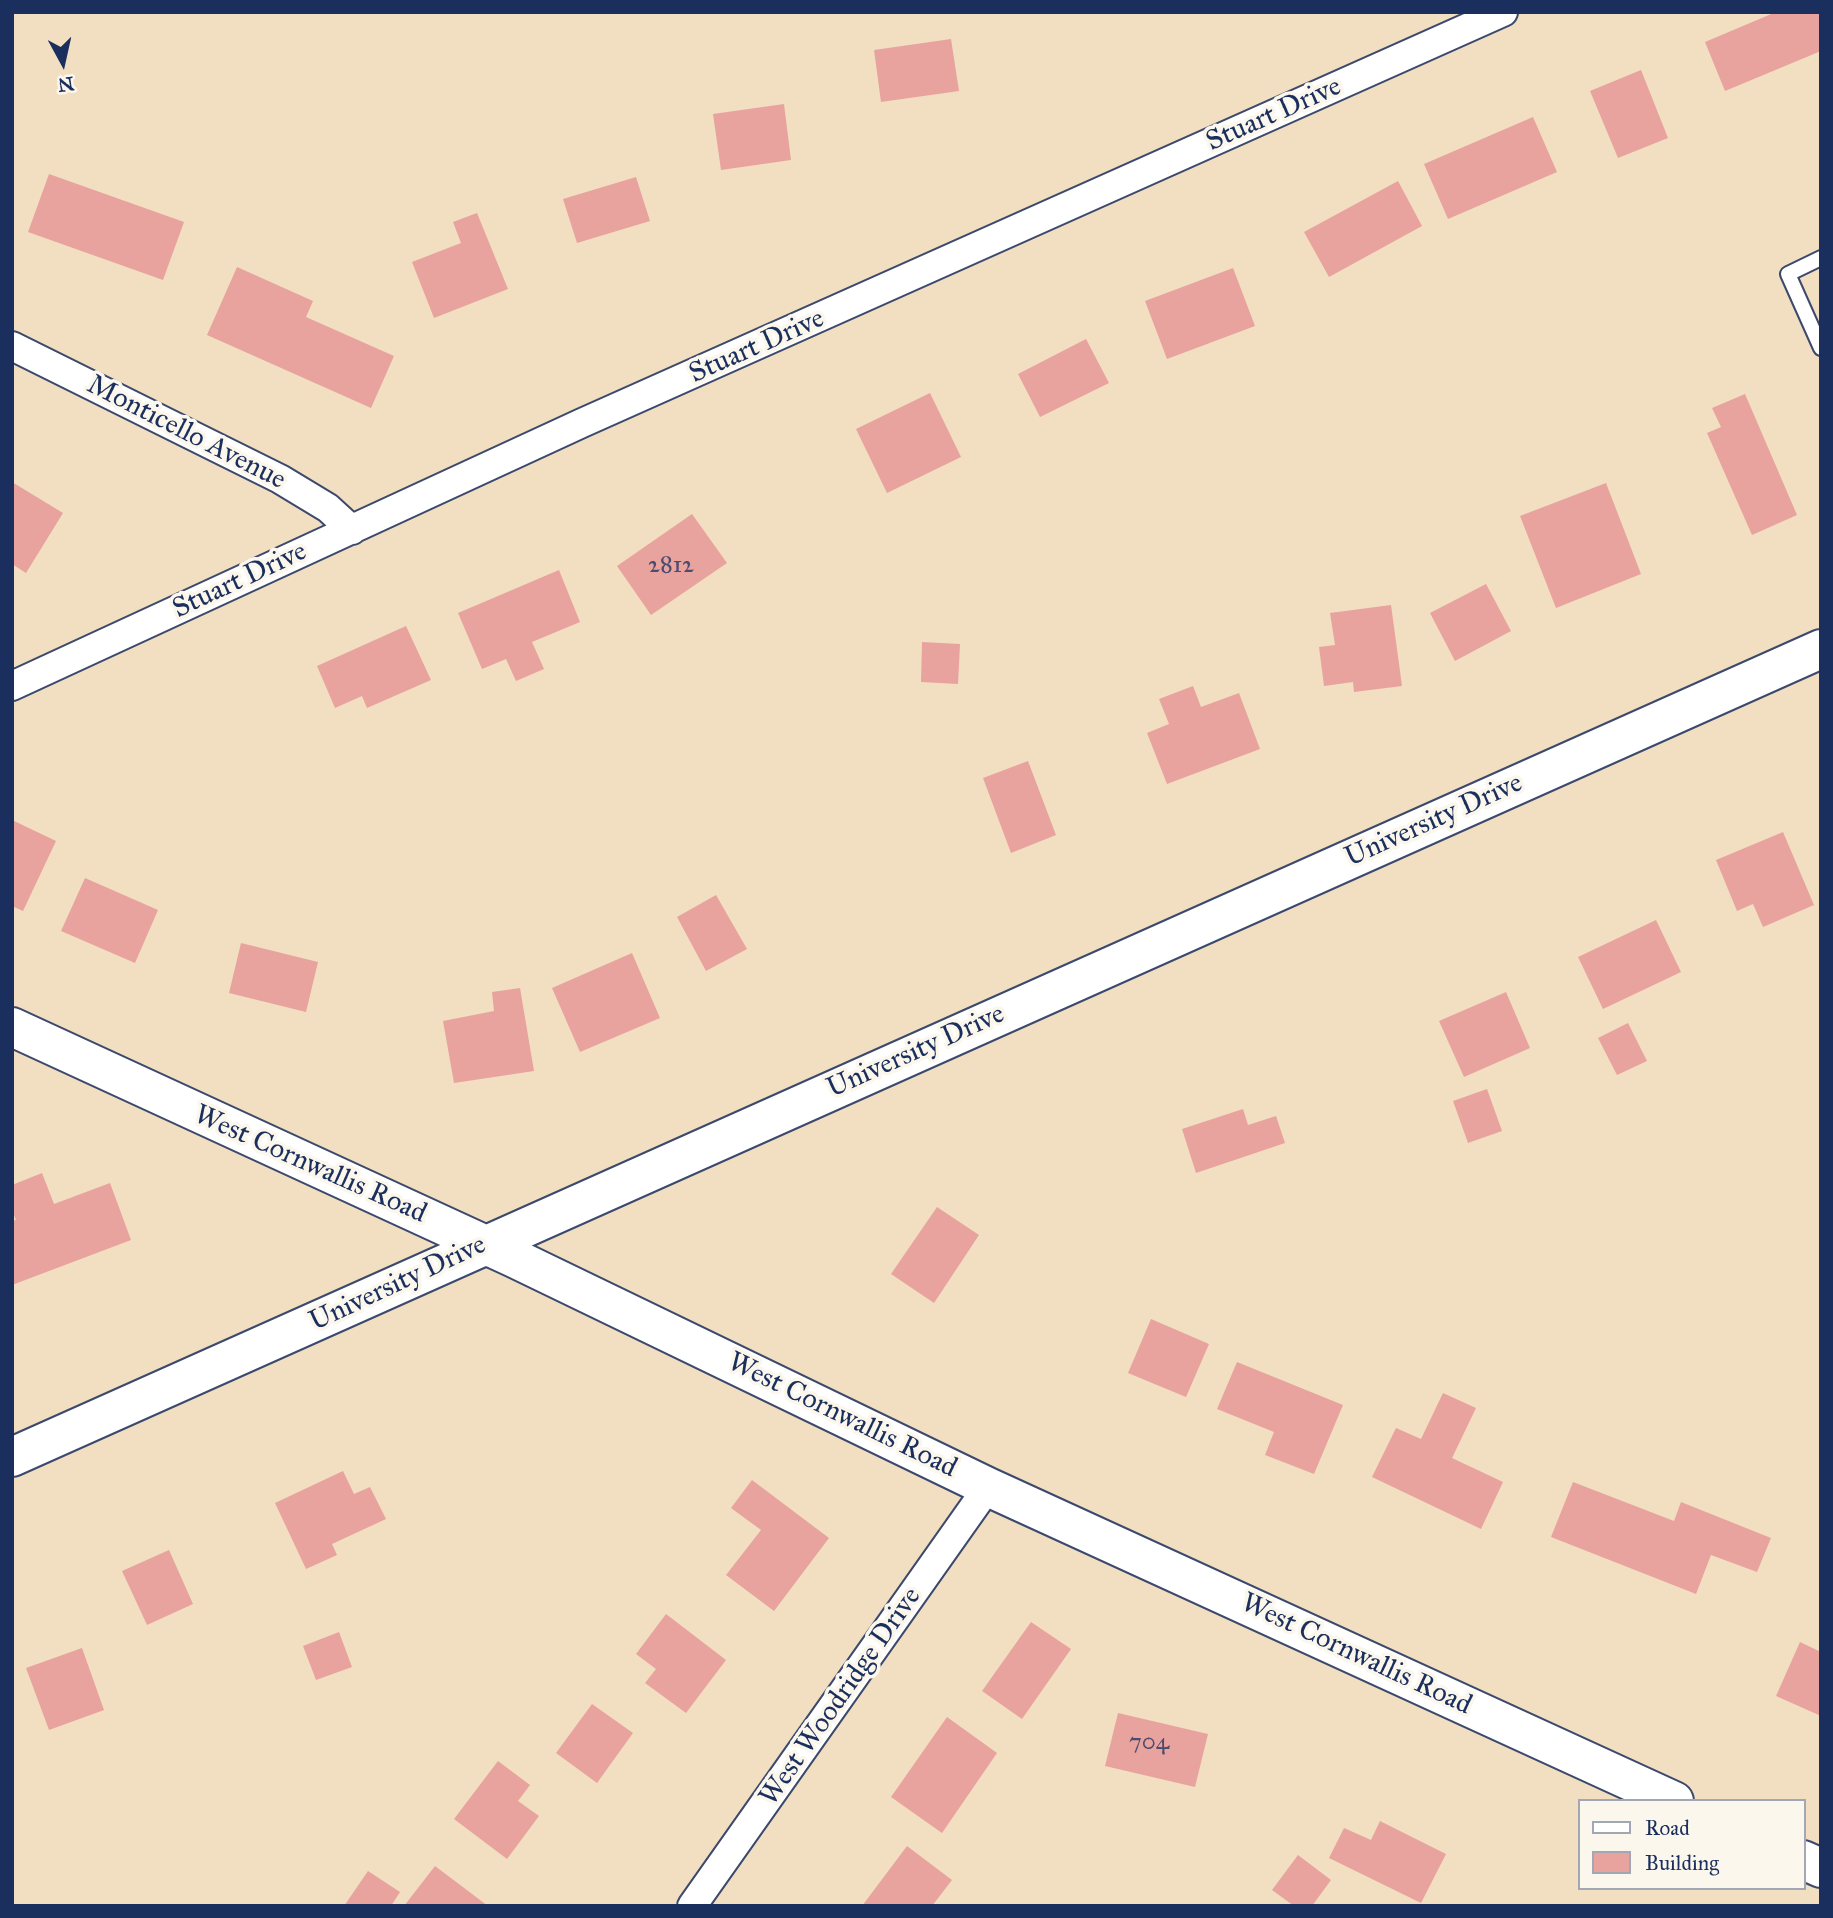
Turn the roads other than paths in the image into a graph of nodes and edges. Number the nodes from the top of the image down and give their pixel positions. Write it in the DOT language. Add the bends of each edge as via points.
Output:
graph roads {
  1 [pos="1503,12"];
  2 [pos="1821,258"];
  3 [pos="12,346"];
  4 [pos="1821,348"];
  5 [pos="352,530"];
  6 [pos="1821,649"];
  7 [pos="12,686"];
  8 [pos="12,1027"];
  9 [pos="485,1244"];
  10 [pos="12,1457"];
  11 [pos="988,1487"];
  12 [pos="1670,1799"];
  13 [pos="1805,1861"];
  14 [pos="1821,1868"];
  15 [pos="692,1906"];
  1 -- 5 [label="street, Stuart Drive"];
  2 -- 4 [label="lane" via="1788,274"];
  3 -- 5 [label="street, Monticello Avenue" via="280,479 328,508"];
  5 -- 7 [label="street, Stuart Drive"];
  6 -- 9 [label="street, University Drive"];
  8 -- 9 [label="street, West Cornwallis Road"];
  9 -- 10 [label="street, University Drive"];
  9 -- 11 [label="street, West Cornwallis Road"];
  11 -- 12 [label="street, West Cornwallis Road"];
  11 -- 15 [label="street, West Woodridge Drive"];
  13 -- 14 [label="street"];
}
